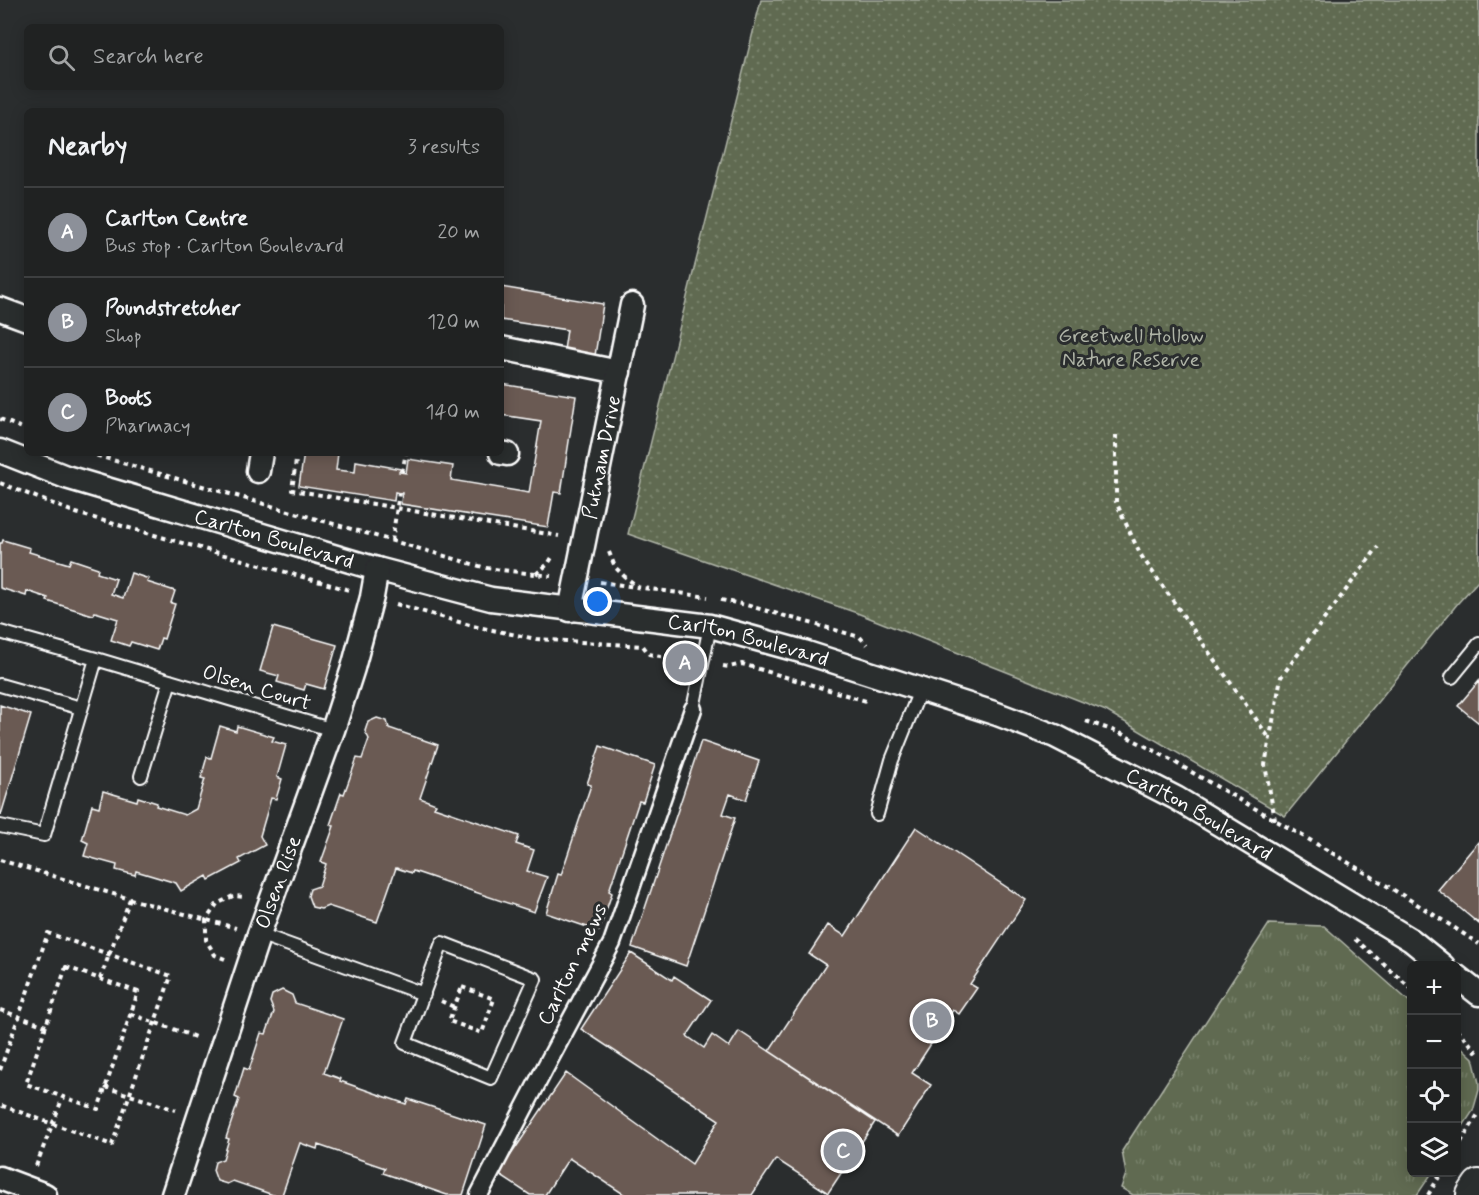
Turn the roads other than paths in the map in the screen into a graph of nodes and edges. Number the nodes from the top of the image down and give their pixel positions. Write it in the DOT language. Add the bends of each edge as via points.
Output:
graph roads {
  1 [pos="632,305"];
  2 [pos="0,309"];
  3 [pos="24,318"];
  4 [pos="504,349"];
  5 [pos="618,372"];
  6 [pos="0,452"];
  7 [pos="378,569"];
  8 [pos="570,610"];
  9 [pos="710,626"];
  10 [pos="0,632"];
  11 [pos="1479,644"];
  12 [pos="96,659"];
  13 [pos="1452,677"];
  14 [pos="170,681"];
  15 [pos="0,685"];
  16 [pos="921,688"];
  17 [pos="81,708"];
  18 [pos="693,709"];
  19 [pos="333,730"];
  20 [pos="141,776"];
  21 [pos="877,814"];
  22 [pos="0,826"];
  23 [pos="259,934"];
  24 [pos="1437,961"];
  25 [pos="1461,980"];
  26 [pos="424,993"];
  27 [pos="1479,994"];
  28 [pos="0,1178"];
  29 [pos="1479,1186"];
  30 [pos="32,1193"];
  31 [pos="173,1195"];
  32 [pos="479,1195"];
  33 [pos="1473,1195"];
  1 -- 5 [label="street, Putnam Drive"];
  2 -- 3 [label="street"];
  4 -- 5 [label="street"];
  5 -- 8 [label="street, Putnam Drive"];
  6 -- 7 [label="street, Carlton Boulevard" via="66,477"];
  7 -- 8 [label="street, Carlton Boulevard" via="491,599"];
  7 -- 19 [label="street, Olsen Rise"];
  8 -- 9 [label="street, Carlton Boulevard"];
  9 -- 16 [label="street, Carlton Boulevard"];
  9 -- 18 [label="lane"];
  10 -- 12 [label="lane, Olsen Court"];
  11 -- 13 [label="lane"];
  12 -- 14 [label="lane, Olsen Court"];
  12 -- 17 [label="lane"];
  14 -- 19 [label="lane, Olsen Court"];
  14 -- 20 [label="lane, Olsen Court"];
  15 -- 17 [label="lane"];
  16 -- 21 [label="lane" via="892,760"];
  16 -- 24 [label="street, Carlton Boulevard" via="1055,736 1176,798 1411,940"];
  17 -- 22 [label="lane" via="44,835"];
  18 -- 32 [label="street, Carlton mews" via="612,943"];
  19 -- 23 [label="street, Olsen Rise"];
  23 -- 26 [label="lane"];
  23 -- 31 [label="street, Olsen Rise"];
  25 -- 27 [label="street"];
  26 -- 26 [label="lane" via="442,944 535,979 491,1078 405,1043"];
  28 -- 30 [label="street"];
  29 -- 33 [label="main road"];
}
